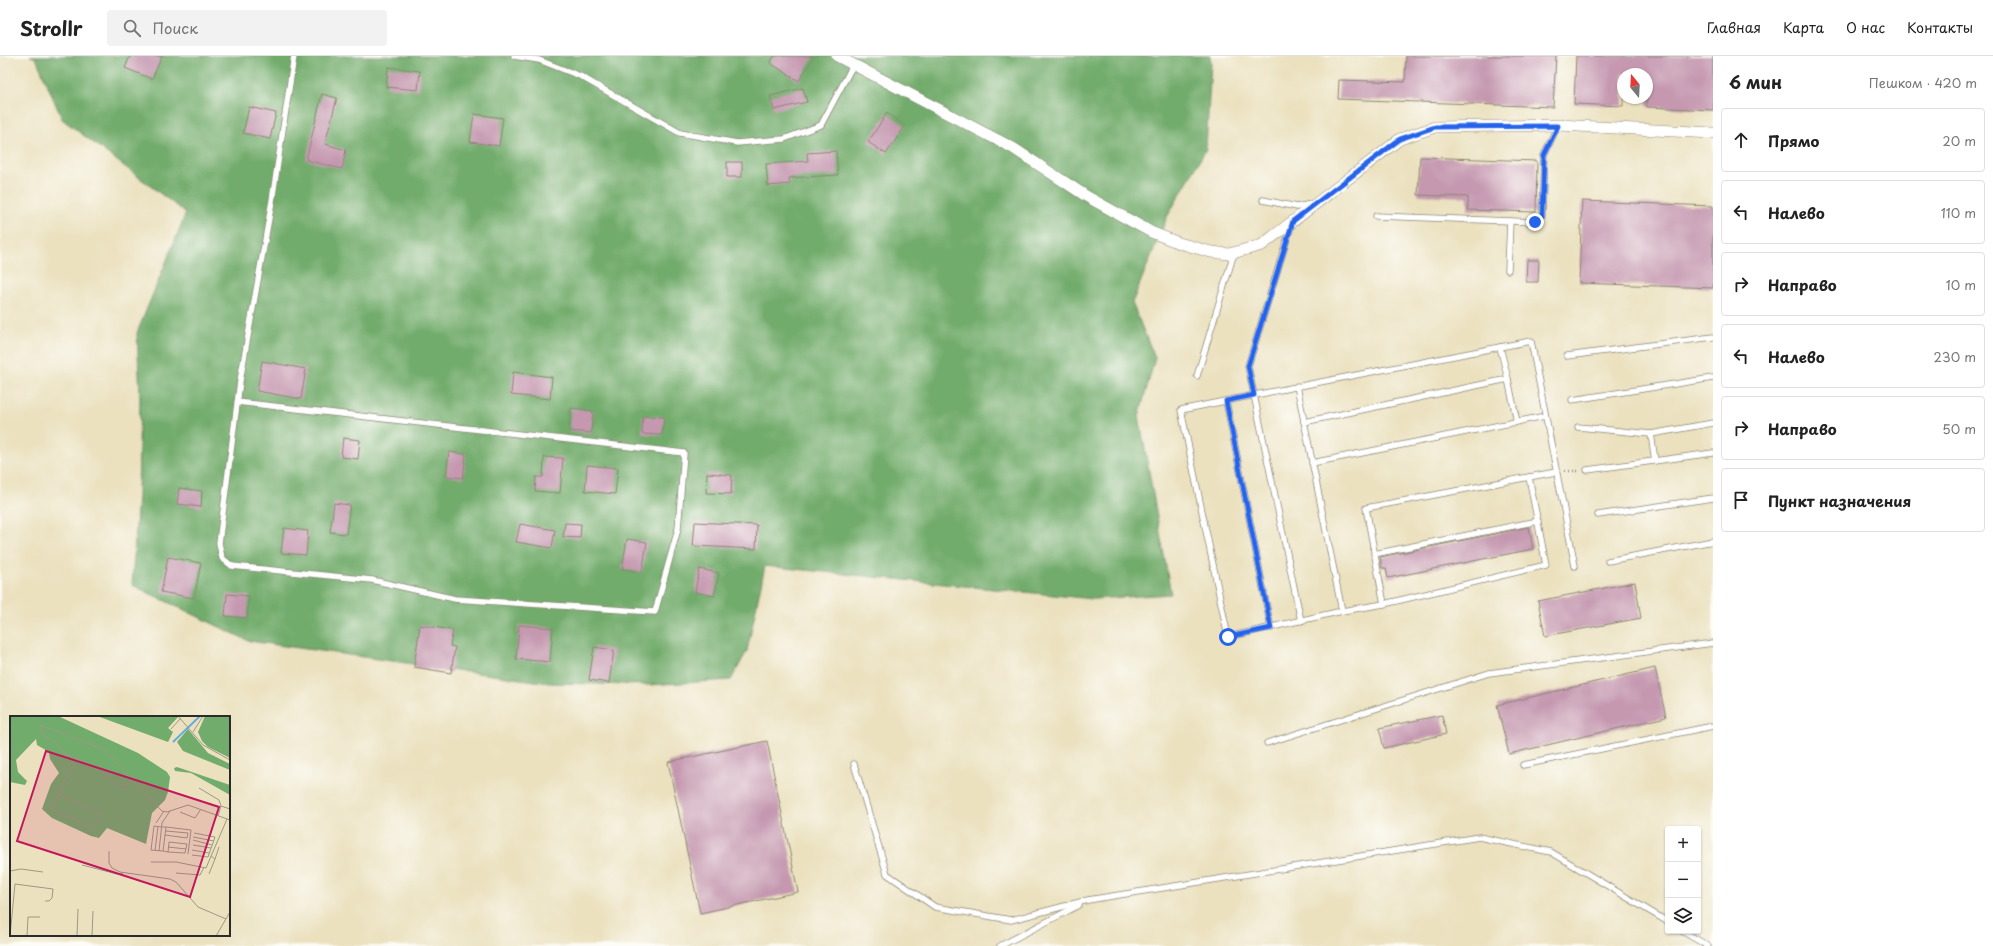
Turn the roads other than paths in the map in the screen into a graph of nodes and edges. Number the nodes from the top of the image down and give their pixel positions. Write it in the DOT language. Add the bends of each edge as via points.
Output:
graph roads {
  1 [pos="294,56"];
  2 [pos="514,56"];
  3 [pos="836,56"];
  4 [pos="853,65"];
  5 [pos="1558,126"];
  6 [pos="1713,133"];
  7 [pos="1263,200"];
  8 [pos="1315,204"];
  9 [pos="1376,216"];
  10 [pos="1293,221"];
  11 [pos="1510,221"];
  12 [pos="1234,253"];
  13 [pos="1508,270"];
  14 [pos="1713,337"];
  15 [pos="1500,347"];
  16 [pos="1567,356"];
  17 [pos="1197,376"];
  18 [pos="1508,378"];
  19 [pos="1713,378"];
  20 [pos="1297,386"];
  21 [pos="1254,395"];
  22 [pos="1572,400"];
  23 [pos="1226,401"];
  24 [pos="238,402"];
  25 [pos="1545,416"];
  26 [pos="1304,422"];
  27 [pos="1517,422"];
  28 [pos="1713,423"];
  29 [pos="1578,427"];
  30 [pos="1651,434"];
  31 [pos="1713,453"];
  32 [pos="1655,461"];
  33 [pos="1312,463"];
  34 [pos="1587,470"];
  35 [pos="1556,472"];
  36 [pos="1529,477"];
  37 [pos="1713,498"];
  38 [pos="1598,515"];
  39 [pos="1538,521"];
  40 [pos="1713,542"];
  41 [pos="1374,554"];
  42 [pos="1608,561"];
  43 [pos="1575,566"];
  44 [pos="1384,604"];
  45 [pos="1342,611"];
  46 [pos="1302,621"];
  47 [pos="1271,628"];
  48 [pos="1713,643"];
  49 [pos="1713,726"];
  50 [pos="1267,743"];
  51 [pos="854,764"];
  52 [pos="1523,765"];
  53 [pos="1088,900"];
  54 [pos="1665,920"];
  55 [pos="1687,934"];
  56 [pos="1000,946"];
  57 [pos="1708,946"];
  1 -- 24 [label="lane"];
  2 -- 4 [label="lane" via="539,60 580,76 680,133 737,143 784,139 821,125"];
  3 -- 4 [label="street"];
  4 -- 12 [label="street" via="1013,148 1086,196 1151,232 1179,244 1211,252"];
  5 -- 6 [label="street"];
  5 -- 8 [label="street" via="1435,127 1400,139"];
  5 -- 11 [label="lane" via="1544,155 1542,216 1535,222"];
  7 -- 8 [label="lane" via="1297,207"];
  8 -- 10 [label="street"];
  9 -- 11 [label="lane"];
  10 -- 12 [label="street" via="1262,245"];
  10 -- 21 [label="lane" via="1248,366"];
  11 -- 13 [label="lane"];
  12 -- 17 [label="lane"];
  14 -- 16 [label="lane"];
  15 -- 18 [label="lane"];
  15 -- 20 [label="lane"];
  15 -- 25 [label="lane" via="1531,341"];
  18 -- 26 [label="lane"];
  18 -- 27 [label="lane"];
  19 -- 22 [label="lane"];
  20 -- 21 [label="lane"];
  20 -- 26 [label="lane"];
  21 -- 23 [label="lane"];
  21 -- 46 [label="lane"];
  23 -- 47 [label="lane"];
  23 -- 47 [label="lane" via="1181,410 1228,637"];
  24 -- 24 [label="lane" via="219,543 222,558 232,566 372,580 455,600 655,612 678,529 684,453"];
  25 -- 27 [label="lane"];
  25 -- 35 [label="lane"];
  26 -- 33 [label="lane"];
  27 -- 33 [label="lane"];
  28 -- 30 [label="lane"];
  29 -- 30 [label="lane"];
  30 -- 32 [label="lane"];
  31 -- 32 [label="lane"];
  32 -- 34 [label="lane"];
  33 -- 45 [label="lane"];
  35 -- 36 [label="lane"];
  35 -- 43 [label="lane"];
  36 -- 39 [label="lane"];
  36 -- 41 [label="lane" via="1366,508"];
  37 -- 38 [label="lane"];
  39 -- 41 [label="lane"];
  39 -- 44 [label="lane" via="1546,565"];
  40 -- 42 [label="lane"];
  41 -- 44 [label="lane"];
  44 -- 45 [label="lane"];
  45 -- 46 [label="lane"];
  46 -- 47 [label="lane"];
  48 -- 50 [label="lane" via="1489,673"];
  49 -- 52 [label="lane"];
  51 -- 53 [label="lane" via="887,874 935,907 1011,920"];
  53 -- 54 [label="lane" via="1479,837 1551,852"];
  53 -- 56 [label="lane"];
  55 -- 57 [label="lane"];
}
